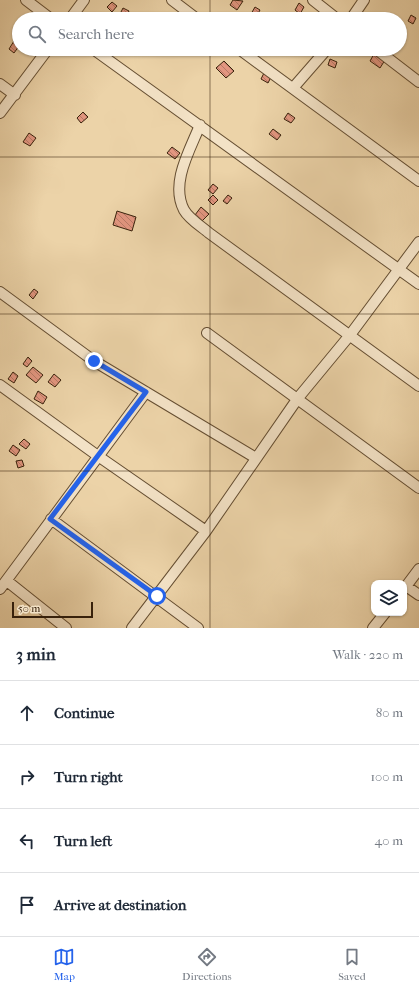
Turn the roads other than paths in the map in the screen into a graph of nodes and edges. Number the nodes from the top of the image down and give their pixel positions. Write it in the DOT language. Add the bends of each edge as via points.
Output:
graph roads {
  1 [pos="26,0"];
  2 [pos="84,0"];
  3 [pos="172,0"];
  4 [pos="313,0"];
  5 [pos="364,0"];
  6 [pos="42,12"];
  7 [pos="75,12"];
  8 [pos="188,12"];
  9 [pos="328,12"];
  10 [pos="356,12"];
  11 [pos="43,56"];
  12 [pos="103,56"];
  13 [pos="249,56"];
  14 [pos="321,56"];
  15 [pos="385,56"];
  16 [pos="419,82"];
  17 [pos="0,84"];
  18 [pos="293,88"];
  19 [pos="15,95"];
  20 [pos="0,113"];
  21 [pos="200,125"];
  22 [pos="419,181"];
  23 [pos="419,242"];
  24 [pos="398,269"];
  25 [pos="419,284"];
  26 [pos="0,292"];
  27 [pos="207,333"];
  28 [pos="350,335"];
  29 [pos="0,385"];
  30 [pos="419,386"];
  31 [pos="146,392"];
  32 [pos="298,398"];
  33 [pos="98,456"];
  34 [pos="256,458"];
  35 [pos="419,488"];
  36 [pos="50,519"];
  37 [pos="206,531"];
  38 [pos="419,569"];
  39 [pos="407,584"];
  40 [pos="3,585"];
  41 [pos="407,588"];
  42 [pos="419,595"];
  43 [pos="157,596"];
  44 [pos="383,616"];
  45 [pos="66,628"];
  46 [pos="132,628"];
  47 [pos="198,628"];
  48 [pos="373,628"];
  1 -- 6 [label="street"];
  2 -- 7 [label="street"];
  3 -- 8 [label="street"];
  4 -- 9 [label="street"];
  5 -- 10 [label="street"];
  11 -- 19 [label="street"];
  12 -- 21 [label="street"];
  13 -- 18 [label="street"];
  14 -- 18 [label="street"];
  15 -- 16 [label="street"];
  17 -- 19 [label="street"];
  18 -- 22 [label="street"];
  19 -- 20 [label="street"];
  21 -- 24 [label="street"];
  21 -- 28 [label="street" via="180,177 180,193 185,211 210,233"];
  23 -- 24 [label="street"];
  24 -- 25 [label="street"];
  24 -- 28 [label="street"];
  26 -- 31 [label="street" via="94,361"];
  27 -- 32 [label="street"];
  28 -- 30 [label="street"];
  28 -- 32 [label="street"];
  29 -- 33 [label="street"];
  31 -- 33 [label="street"];
  31 -- 34 [label="street"];
  32 -- 34 [label="street"];
  32 -- 35 [label="street"];
  33 -- 36 [label="street"];
  33 -- 37 [label="street"];
  34 -- 37 [label="street"];
  36 -- 40 [label="street"];
  36 -- 43 [label="street"];
  37 -- 43 [label="street"];
  38 -- 39 [label="street"];
  40 -- 45 [label="street"];
  41 -- 42 [label="street"];
  43 -- 46 [label="street"];
  43 -- 47 [label="street"];
  44 -- 48 [label="street"];
}
